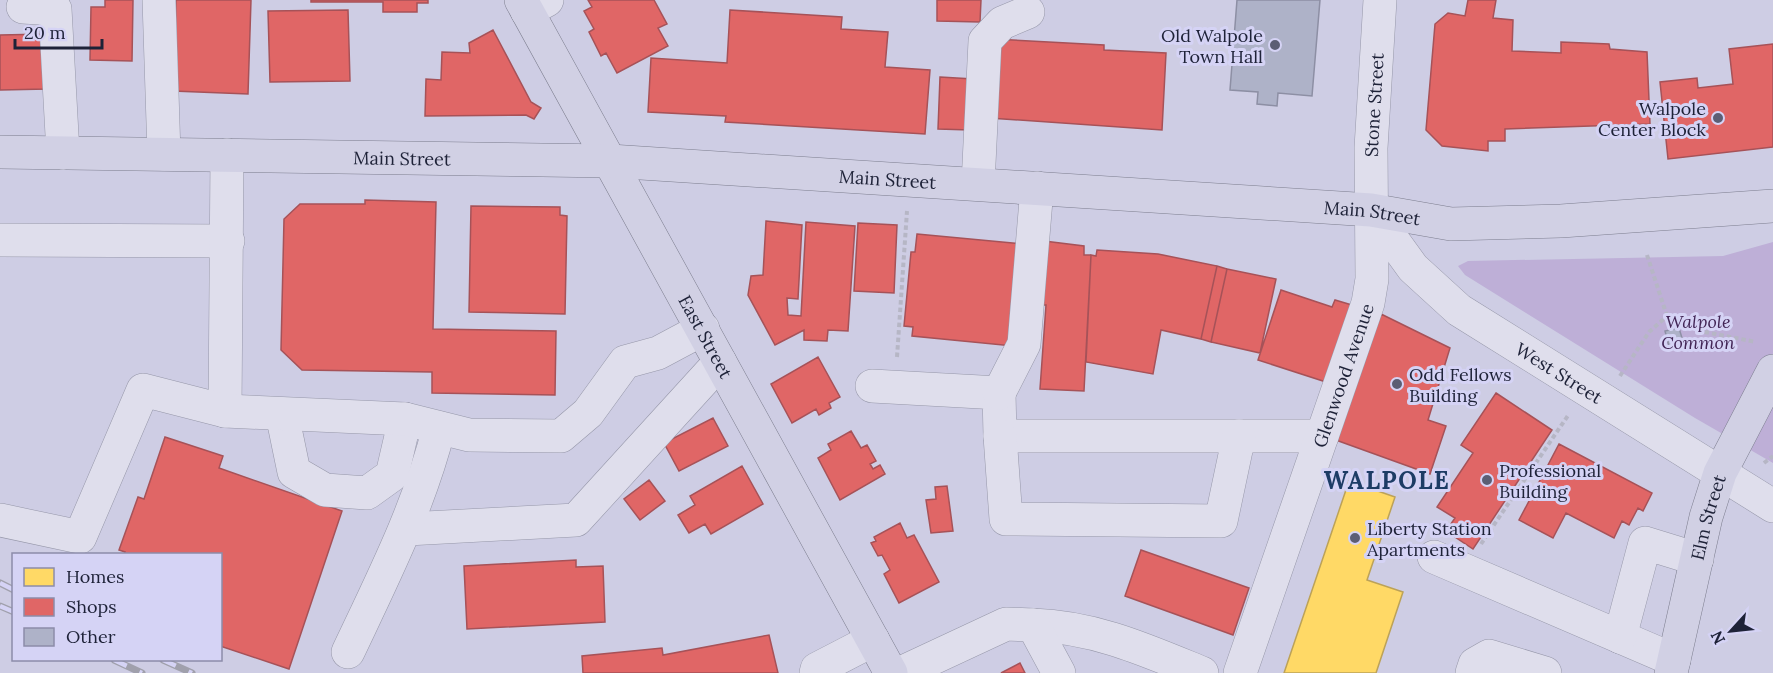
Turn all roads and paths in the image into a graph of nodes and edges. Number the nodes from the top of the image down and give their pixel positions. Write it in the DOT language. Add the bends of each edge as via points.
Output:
graph roads {
  1 [pos="159,0"];
  2 [pos="1380,0"];
  3 [pos="532,4"];
  4 [pos="23,7"];
  5 [pos="1033,8"];
  6 [pos="0,152"];
  7 [pos="63,153"];
  8 [pos="164,154"];
  9 [pos="226,155"];
  10 [pos="610,161"];
  11 [pos="909,180"];
  12 [pos="978,184"];
  13 [pos="1037,188"];
  14 [pos="1773,206"];
  15 [pos="1371,210"];
  16 [pos="0,240"];
  17 [pos="228,241"];
  18 [pos="1647,255"];
  19 [pos="1667,315"];
  20 [pos="703,330"];
  21 [pos="1756,342"];
  22 [pos="720,362"];
  23 [pos="1773,371"];
  24 [pos="1620,377"];
  25 [pos="884,387"];
  26 [pos="1585,390"];
  27 [pos="999,393"];
  28 [pos="225,411"];
  29 [pos="282,414"];
  30 [pos="405,419"];
  31 [pos="439,428"];
  32 [pos="1000,436"];
  33 [pos="1239,436"];
  34 [pos="1322,436"];
  35 [pos="1773,456"];
  36 [pos="1764,463"];
  37 [pos="1720,473"];
  38 [pos="1773,506"];
  39 [pos="0,520"];
  40 [pos="406,529"];
  41 [pos="1697,559"];
  42 [pos="1449,563"];
  43 [pos="1034,625"];
  44 [pos="1620,637"];
  45 [pos="873,640"];
  46 [pos="348,652"];
  47 [pos="1672,667"];
  48 [pos="816,673"];
  49 [pos="891,673"];
  50 [pos="901,673"];
  51 [pos="1059,673"];
  52 [pos="1202,673"];
  53 [pos="1240,673"];
  54 [pos="1472,673"];
  55 [pos="1545,673"];
  1 -- 8 [label="street"];
  2 -- 15 [label="street, Stone Street"];
  3 -- 10 [label="main road, East Street"];
  4 -- 7 [label="street" via="55,9"];
  5 -- 12 [label="street" via="1002,23 985,41"];
  6 -- 7 [label="main road, Main Street"];
  7 -- 8 [label="main road, Main Street"];
  8 -- 9 [label="main road, Main Street"];
  9 -- 10 [label="main road, Main Street"];
  9 -- 17 [label="street"];
  10 -- 11 [label="main road, Main Street"];
  10 -- 20 [label="main road, East Street"];
  11 -- 12 [label="main road, Main Street"];
  11 -- 25 [label="path"];
  12 -- 13 [label="main road, Main Street"];
  13 -- 15 [label="main road, Main Street"];
  13 -- 27 [label="street" via="1024,344"];
  14 -- 15 [label="main road, Main Street" via="1452,224"];
  15 -- 26 [label="street, West Street" via="1413,268 1436,291"];
  15 -- 34 [label="street, Glenwood Avenue" via="1372,279 1368,303"];
  16 -- 17 [label="street"];
  17 -- 28 [label="street"];
  18 -- 19 [label="path"];
  19 -- 21 [label="path" via="1705,332"];
  19 -- 24 [label="path" via="1649,332"];
  20 -- 22 [label="main road, East Street"];
  20 -- 31 [label="street" via="658,353 625,362 588,413 561,436 469,435"];
  22 -- 40 [label="street" via="576,520"];
  22 -- 45 [label="main road, East Street"];
  23 -- 37 [label="main road, Elm Street"];
  25 -- 27 [label="street"];
  26 -- 37 [label="street, West Street"];
  26 -- 42 [label="path"];
  27 -- 32 [label="street"];
  28 -- 29 [label="street"];
  28 -- 39 [label="street" via="143,390 80,537"];
  29 -- 30 [label="street"];
  29 -- 30 [label="street" via="294,472 325,490 367,493 392,475"];
  30 -- 31 [label="street"];
  31 -- 40 [label="street" via="428,472"];
  32 -- 33 [label="street"];
  32 -- 33 [label="street" via="1006,519 1221,521"];
  33 -- 34 [label="street"];
  34 -- 53 [label="street, Glenwood Avenue"];
  35 -- 36 [label="path"];
  37 -- 38 [label="street, West Street"];
  37 -- 41 [label="main road, Elm Street"];
  40 -- 46 [label="street"];
  41 -- 44 [label="street" via="1645,543"];
  41 -- 47 [label="main road, Elm Street"];
  42 -- 44 [label="street"];
  43 -- 50 [label="street" via="1006,624"];
  43 -- 51 [label="street"];
  43 -- 52 [label="street" via="1112,637"];
  44 -- 47 [label="street"];
  45 -- 48 [label="street"];
  45 -- 49 [label="main road, East Street"];
  54 -- 55 [label="street" via="1475,664 1489,656"];
}
